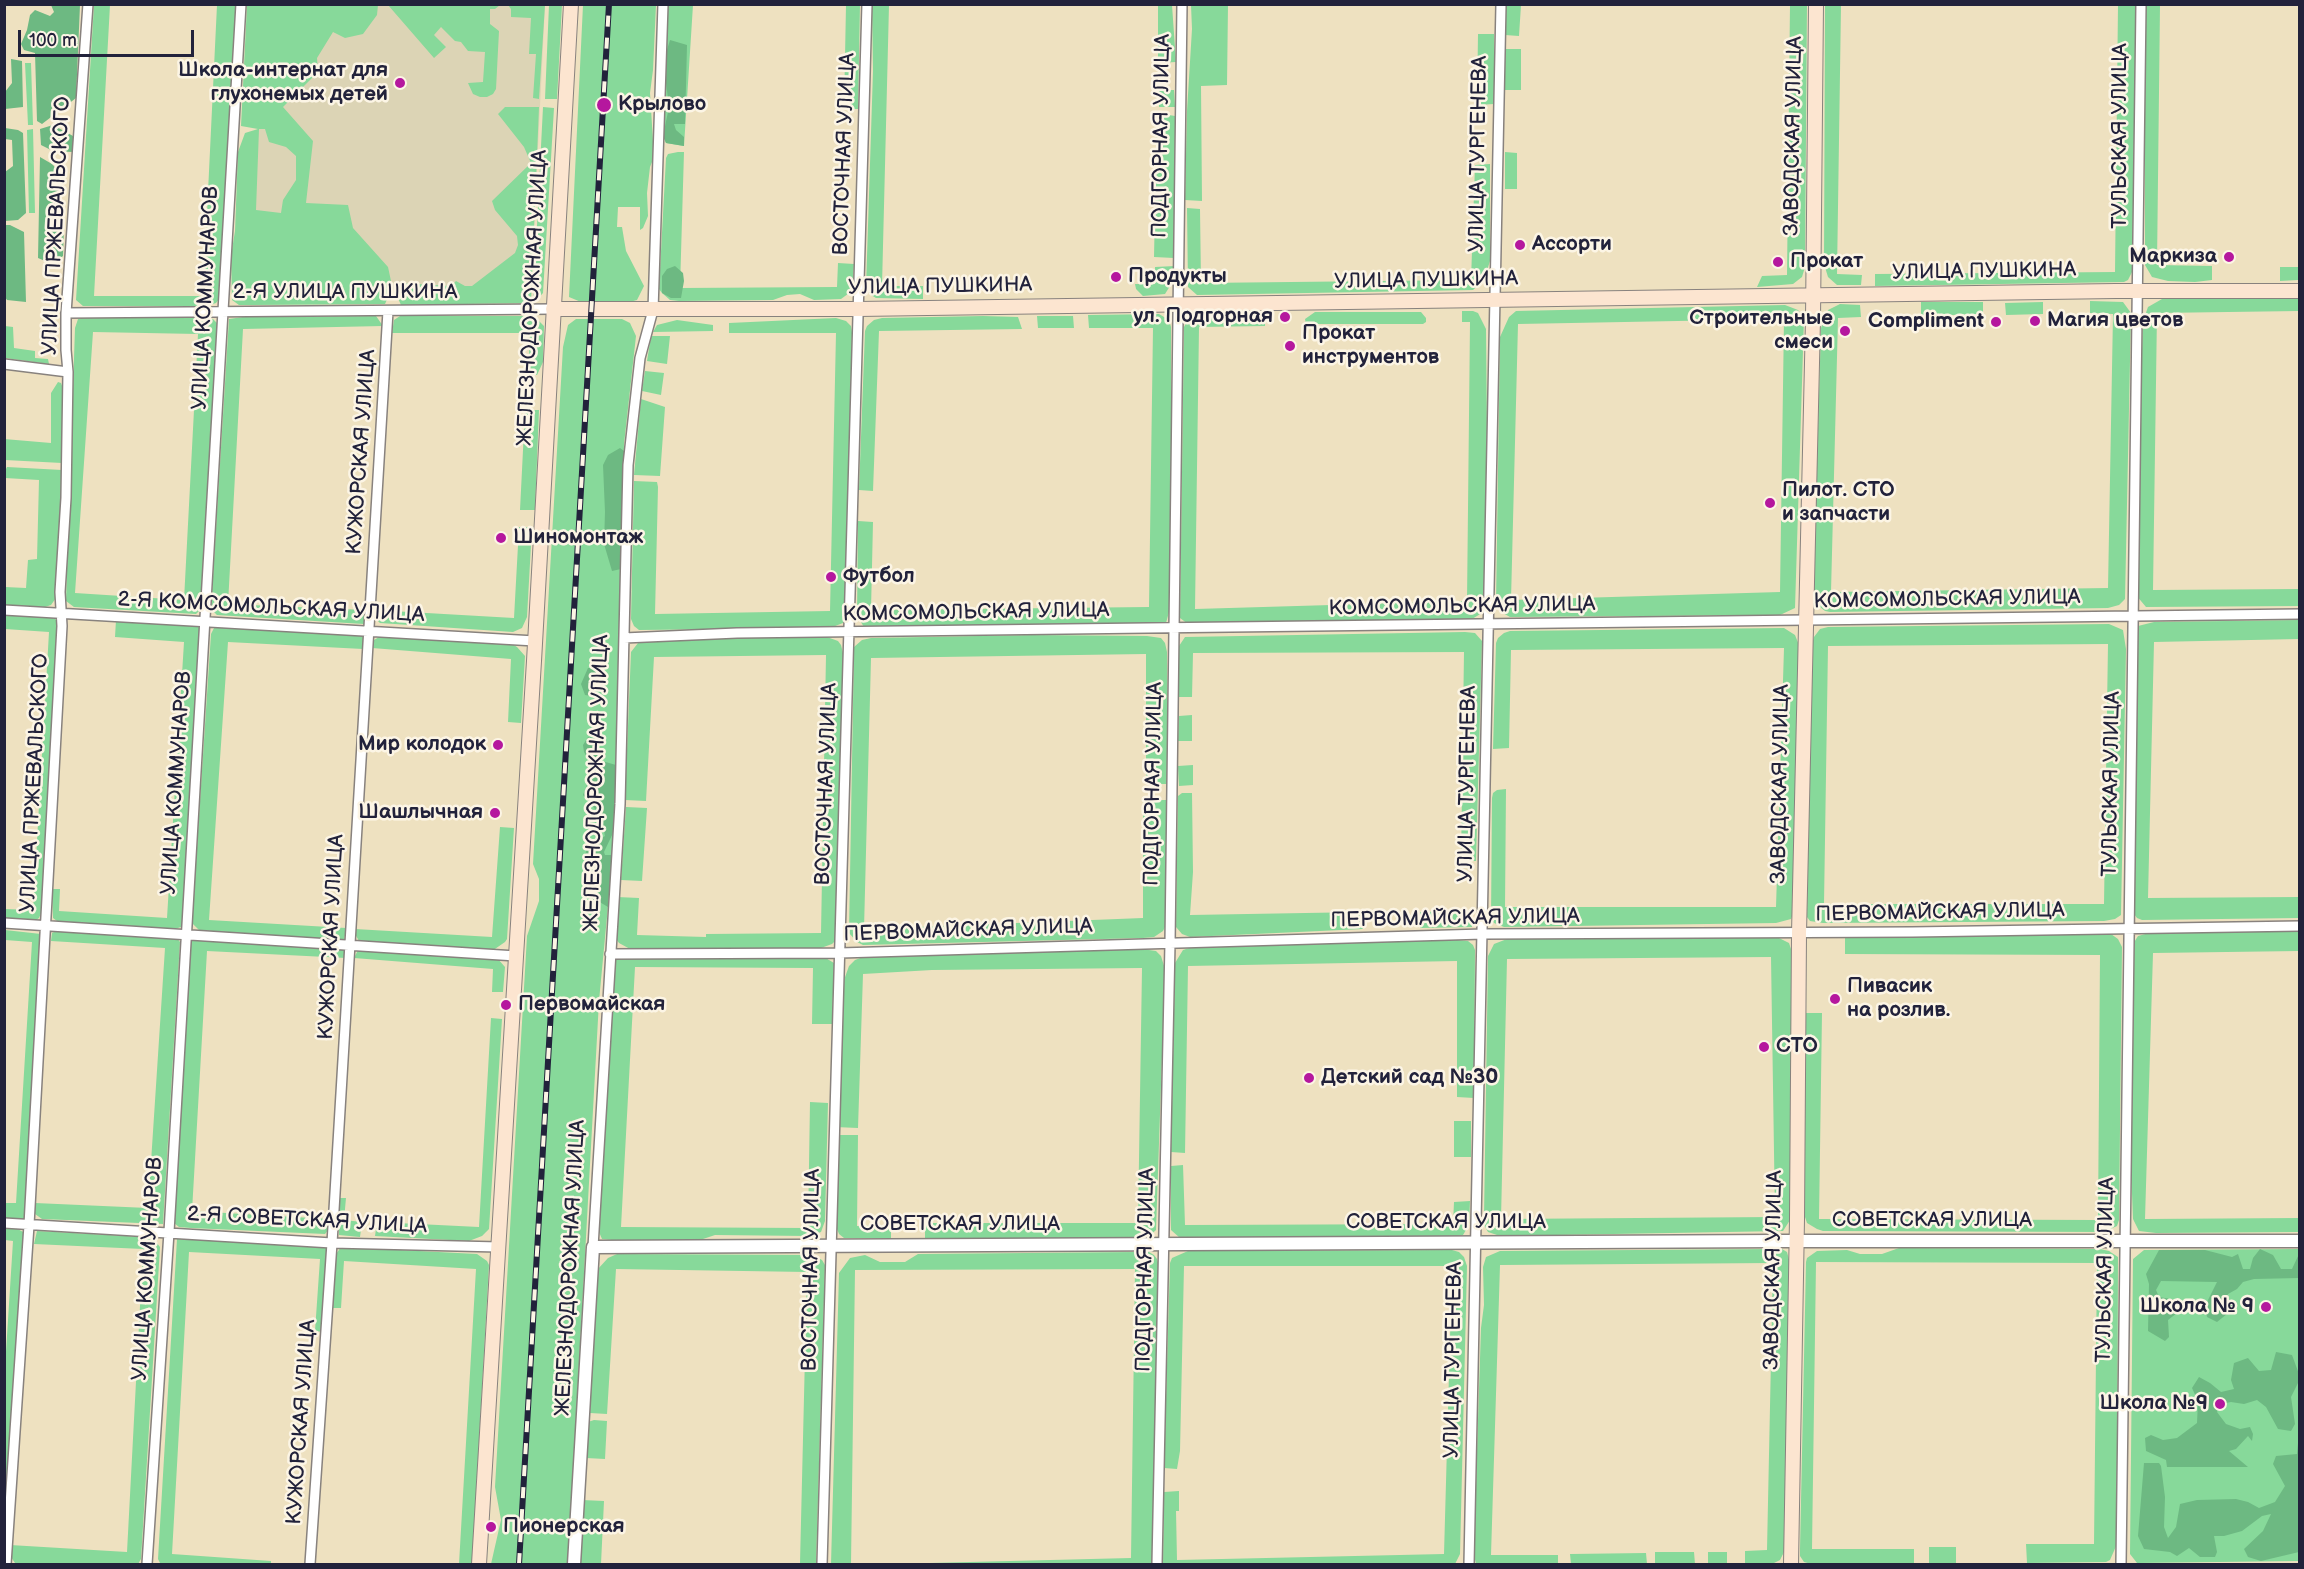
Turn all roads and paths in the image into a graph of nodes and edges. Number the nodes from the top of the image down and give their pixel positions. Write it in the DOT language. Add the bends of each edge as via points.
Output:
graph roads {
  1 [pos="88,4"];
  2 [pos="241,4"];
  3 [pos="571,4"];
  4 [pos="663,4"];
  5 [pos="867,4"];
  6 [pos="1182,4"];
  7 [pos="1500,4"];
  8 [pos="1816,4"];
  9 [pos="2140,4"];
  10 [pos="2138,291"];
  11 [pos="2300,291"];
  12 [pos="1813,295"];
  13 [pos="1494,300"];
  14 [pos="1178,305"];
  15 [pos="553,309"];
  16 [pos="858,309"];
  17 [pos="653,310"];
  18 [pos="224,311"];
  19 [pos="388,311"];
  20 [pos="66,313"];
  21 [pos="4,364"];
  22 [pos="68,372"];
  23 [pos="4,610"];
  24 [pos="60,613"];
  25 [pos="2300,614"];
  26 [pos="2132,615"];
  27 [pos="1805,621"];
  28 [pos="205,623"];
  29 [pos="1489,625"];
  30 [pos="1174,629"];
  31 [pos="368,632"];
  32 [pos="849,632"];
  33 [pos="624,638"];
  34 [pos="535,641"];
  35 [pos="4,923"];
  36 [pos="45,925"];
  37 [pos="2300,926"];
  38 [pos="2129,927"];
  39 [pos="1799,933"];
  40 [pos="185,934"];
  41 [pos="1483,934"];
  42 [pos="1170,943"];
  43 [pos="350,945"];
  44 [pos="840,953"];
  45 [pos="610,954"];
  46 [pos="516,956"];
  47 [pos="4,1223"];
  48 [pos="29,1225"];
  49 [pos="169,1232"];
  50 [pos="1796,1241"];
  51 [pos="2124,1241"];
  52 [pos="2300,1241"];
  53 [pos="332,1243"];
  54 [pos="1474,1243"];
  55 [pos="832,1245"];
  56 [pos="1164,1245"];
  57 [pos="499,1247"];
  58 [pos="593,1247"];
  59 [pos="6,1564"];
  60 [pos="147,1564"];
  61 [pos="310,1564"];
  62 [pos="479,1564"];
  63 [pos="574,1564"];
  64 [pos="822,1564"];
  65 [pos="1157,1564"];
  66 [pos="1469,1564"];
  67 [pos="1791,1564"];
  68 [pos="2121,1564"];
  1 -- 20 [label="street, УЛИЦА ПРЖЕВАЛЬСКОГО"];
  2 -- 18 [label="street, УЛИЦА КОММУНАРОВ"];
  3 -- 15 [label="main road, ЖЕЛЕЗНОДОРОЖНАЯ УЛИЦА"];
  4 -- 17 [label="street, ЖЕЛЕЗНОДОРОЖНАЯ УЛИЦА"];
  5 -- 16 [label="street, ВОСТОЧНАЯ УЛИЦА"];
  6 -- 14 [label="street, ПОДГОРНАЯ УЛИЦА"];
  7 -- 13 [label="street, УЛИЦА ТУРГЕНЕВА"];
  8 -- 12 [label="main road, ЗАВОДСКАЯ УЛИЦА"];
  9 -- 10 [label="street, ТУЛЬСКАЯ УЛИЦА"];
  10 -- 11 [label="main road, УЛИЦА ПУШКИНА"];
  10 -- 12 [label="main road, УЛИЦА ПУШКИНА"];
  10 -- 26 [label="street, ТУЛЬСКАЯ УЛИЦА"];
  12 -- 13 [label="main road, УЛИЦА ПУШКИНА"];
  12 -- 27 [label="main road, ЗАВОДСКАЯ УЛИЦА"];
  13 -- 14 [label="main road, УЛИЦА ПУШКИНА"];
  13 -- 29 [label="street, УЛИЦА ТУРГЕНЕВА"];
  14 -- 16 [label="main road, УЛИЦА ПУШКИНА"];
  14 -- 30 [label="street, ПОДГОРНАЯ УЛИЦА"];
  15 -- 17 [label="main road, УЛИЦА ПУШКИНА"];
  15 -- 19 [label="street, 2-Я УЛИЦА ПУШКИНА"];
  15 -- 34 [label="main road, ЖЕЛЕЗНОДОРОЖНАЯ УЛИЦА"];
  16 -- 17 [label="main road, УЛИЦА ПУШКИНА"];
  16 -- 32 [label="street, ВОСТОЧНАЯ УЛИЦА"];
  17 -- 33 [label="street, ЖЕЛЕЗНОДОРОЖНАЯ УЛИЦА" via="640,358 628,465"];
  18 -- 19 [label="street, 2-Я УЛИЦА ПУШКИНА"];
  18 -- 20 [label="street, 2-Я УЛИЦА ПУШКИНА"];
  18 -- 28 [label="street, УЛИЦА КОММУНАРОВ"];
  19 -- 31 [label="street, КУЖОРСКАЯ УЛИЦА"];
  20 -- 22 [label="street, УЛИЦА ПРЖЕВАЛЬСКОГО"];
  21 -- 22 [label="street"];
  22 -- 24 [label="street, УЛИЦА ПРЖЕВАЛЬСКОГО"];
  23 -- 24 [label="street, 2-Я КОМСОМОЛЬСКАЯ УЛИЦА"];
  24 -- 28 [label="street, 2-Я КОМСОМОЛЬСКАЯ УЛИЦА"];
  24 -- 36 [label="street, УЛИЦА ПРЖЕВАЛЬСКОГО"];
  25 -- 26 [label="street, КОМСОМОЛЬСКАЯ УЛИЦА"];
  26 -- 27 [label="street, КОМСОМОЛЬСКАЯ УЛИЦА"];
  26 -- 38 [label="street, ТУЛЬСКАЯ УЛИЦА"];
  27 -- 29 [label="street, КОМСОМОЛЬСКАЯ УЛИЦА"];
  27 -- 39 [label="main road, ЗАВОДСКАЯ УЛИЦА"];
  28 -- 31 [label="street, 2-Я КОМСОМОЛЬСКАЯ УЛИЦА"];
  28 -- 40 [label="street, УЛИЦА КОММУНАРОВ"];
  29 -- 30 [label="street, КОМСОМОЛЬСКАЯ УЛИЦА"];
  29 -- 41 [label="street, УЛИЦА ТУРГЕНЕВА"];
  30 -- 32 [label="street, КОМСОМОЛЬСКАЯ УЛИЦА"];
  30 -- 42 [label="street, ПОДГОРНАЯ УЛИЦА"];
  31 -- 34 [label="street, 2-Я КОМСОМОЛЬСКАЯ УЛИЦА"];
  31 -- 43 [label="street, КУЖОРСКАЯ УЛИЦА"];
  32 -- 33 [label="street, КОМСОМОЛЬСКАЯ УЛИЦА"];
  32 -- 44 [label="street, ВОСТОЧНАЯ УЛИЦА"];
  33 -- 45 [label="street, ЖЕЛЕЗНОДОРОЖНАЯ УЛИЦА" via="620,804"];
  34 -- 46 [label="main road, ЖЕЛЕЗНОДОРОЖНАЯ УЛИЦА"];
  35 -- 36 [label="street"];
  36 -- 40 [label="street"];
  36 -- 48 [label="street, УЛИЦА ПРЖЕВАЛЬСКОГО"];
  37 -- 38 [label="street, ПЕРВОМАЙСКАЯ УЛИЦА"];
  38 -- 39 [label="street, ПЕРВОМАЙСКАЯ УЛИЦА"];
  38 -- 51 [label="street, ТУЛЬСКАЯ УЛИЦА"];
  39 -- 41 [label="street, ПЕРВОМАЙСКАЯ УЛИЦА"];
  39 -- 50 [label="main road, ЗАВОДСКАЯ УЛИЦА"];
  40 -- 43 [label="street"];
  40 -- 49 [label="street, УЛИЦА КОММУНАРОВ"];
  41 -- 42 [label="street, ПЕРВОМАЙСКАЯ УЛИЦА"];
  41 -- 54 [label="street, УЛИЦА ТУРГЕНЕВА"];
  42 -- 44 [label="street, ПЕРВОМАЙСКАЯ УЛИЦА"];
  42 -- 56 [label="street, ПОДГОРНАЯ УЛИЦА"];
  43 -- 46 [label="street"];
  43 -- 53 [label="street, КУЖОРСКАЯ УЛИЦА"];
  44 -- 45 [label="street, ПЕРВОМАЙСКАЯ УЛИЦА"];
  44 -- 55 [label="street, ВОСТОЧНАЯ УЛИЦА"];
  45 -- 58 [label="street, ЖЕЛЕЗНОДОРОЖНАЯ УЛИЦА"];
  46 -- 57 [label="main road, ЖЕЛЕЗНОДОРОЖНАЯ УЛИЦА"];
  47 -- 48 [label="street, 2-Я СОВЕТСКАЯ УЛИЦА"];
  48 -- 49 [label="street, 2-Я СОВЕТСКАЯ УЛИЦА"];
  48 -- 59 [label="street, УЛИЦА ПРЖЕВАЛЬСКОГО"];
  49 -- 53 [label="street, 2-Я СОВЕТСКАЯ УЛИЦА"];
  49 -- 60 [label="street, УЛИЦА КОММУНАРОВ"];
  50 -- 51 [label="street, СОВЕТСКАЯ УЛИЦА"];
  50 -- 54 [label="street, СОВЕТСКАЯ УЛИЦА"];
  50 -- 67 [label="main road, ЗАВОДСКАЯ УЛИЦА"];
  51 -- 52 [label="street, СОВЕТСКАЯ УЛИЦА"];
  51 -- 68 [label="street, ТУЛЬСКАЯ УЛИЦА"];
  53 -- 57 [label="street, 2-Я СОВЕТСКАЯ УЛИЦА"];
  53 -- 61 [label="street, КУЖОРСКАЯ УЛИЦА"];
  54 -- 56 [label="street, СОВЕТСКАЯ УЛИЦА"];
  54 -- 66 [label="street, УЛИЦА ТУРГЕНЕВА"];
  55 -- 56 [label="street, СОВЕТСКАЯ УЛИЦА"];
  55 -- 58 [label="street, СОВЕТСКАЯ УЛИЦА"];
  55 -- 64 [label="street, ВОСТОЧНАЯ УЛИЦА"];
  56 -- 65 [label="street, ПОДГОРНАЯ УЛИЦА"];
  57 -- 62 [label="main road, ЖЕЛЕЗНОДОРОЖНАЯ УЛИЦА"];
  58 -- 63 [label="street, ЖЕЛЕЗНОДОРОЖНАЯ УЛИЦА"];
}
